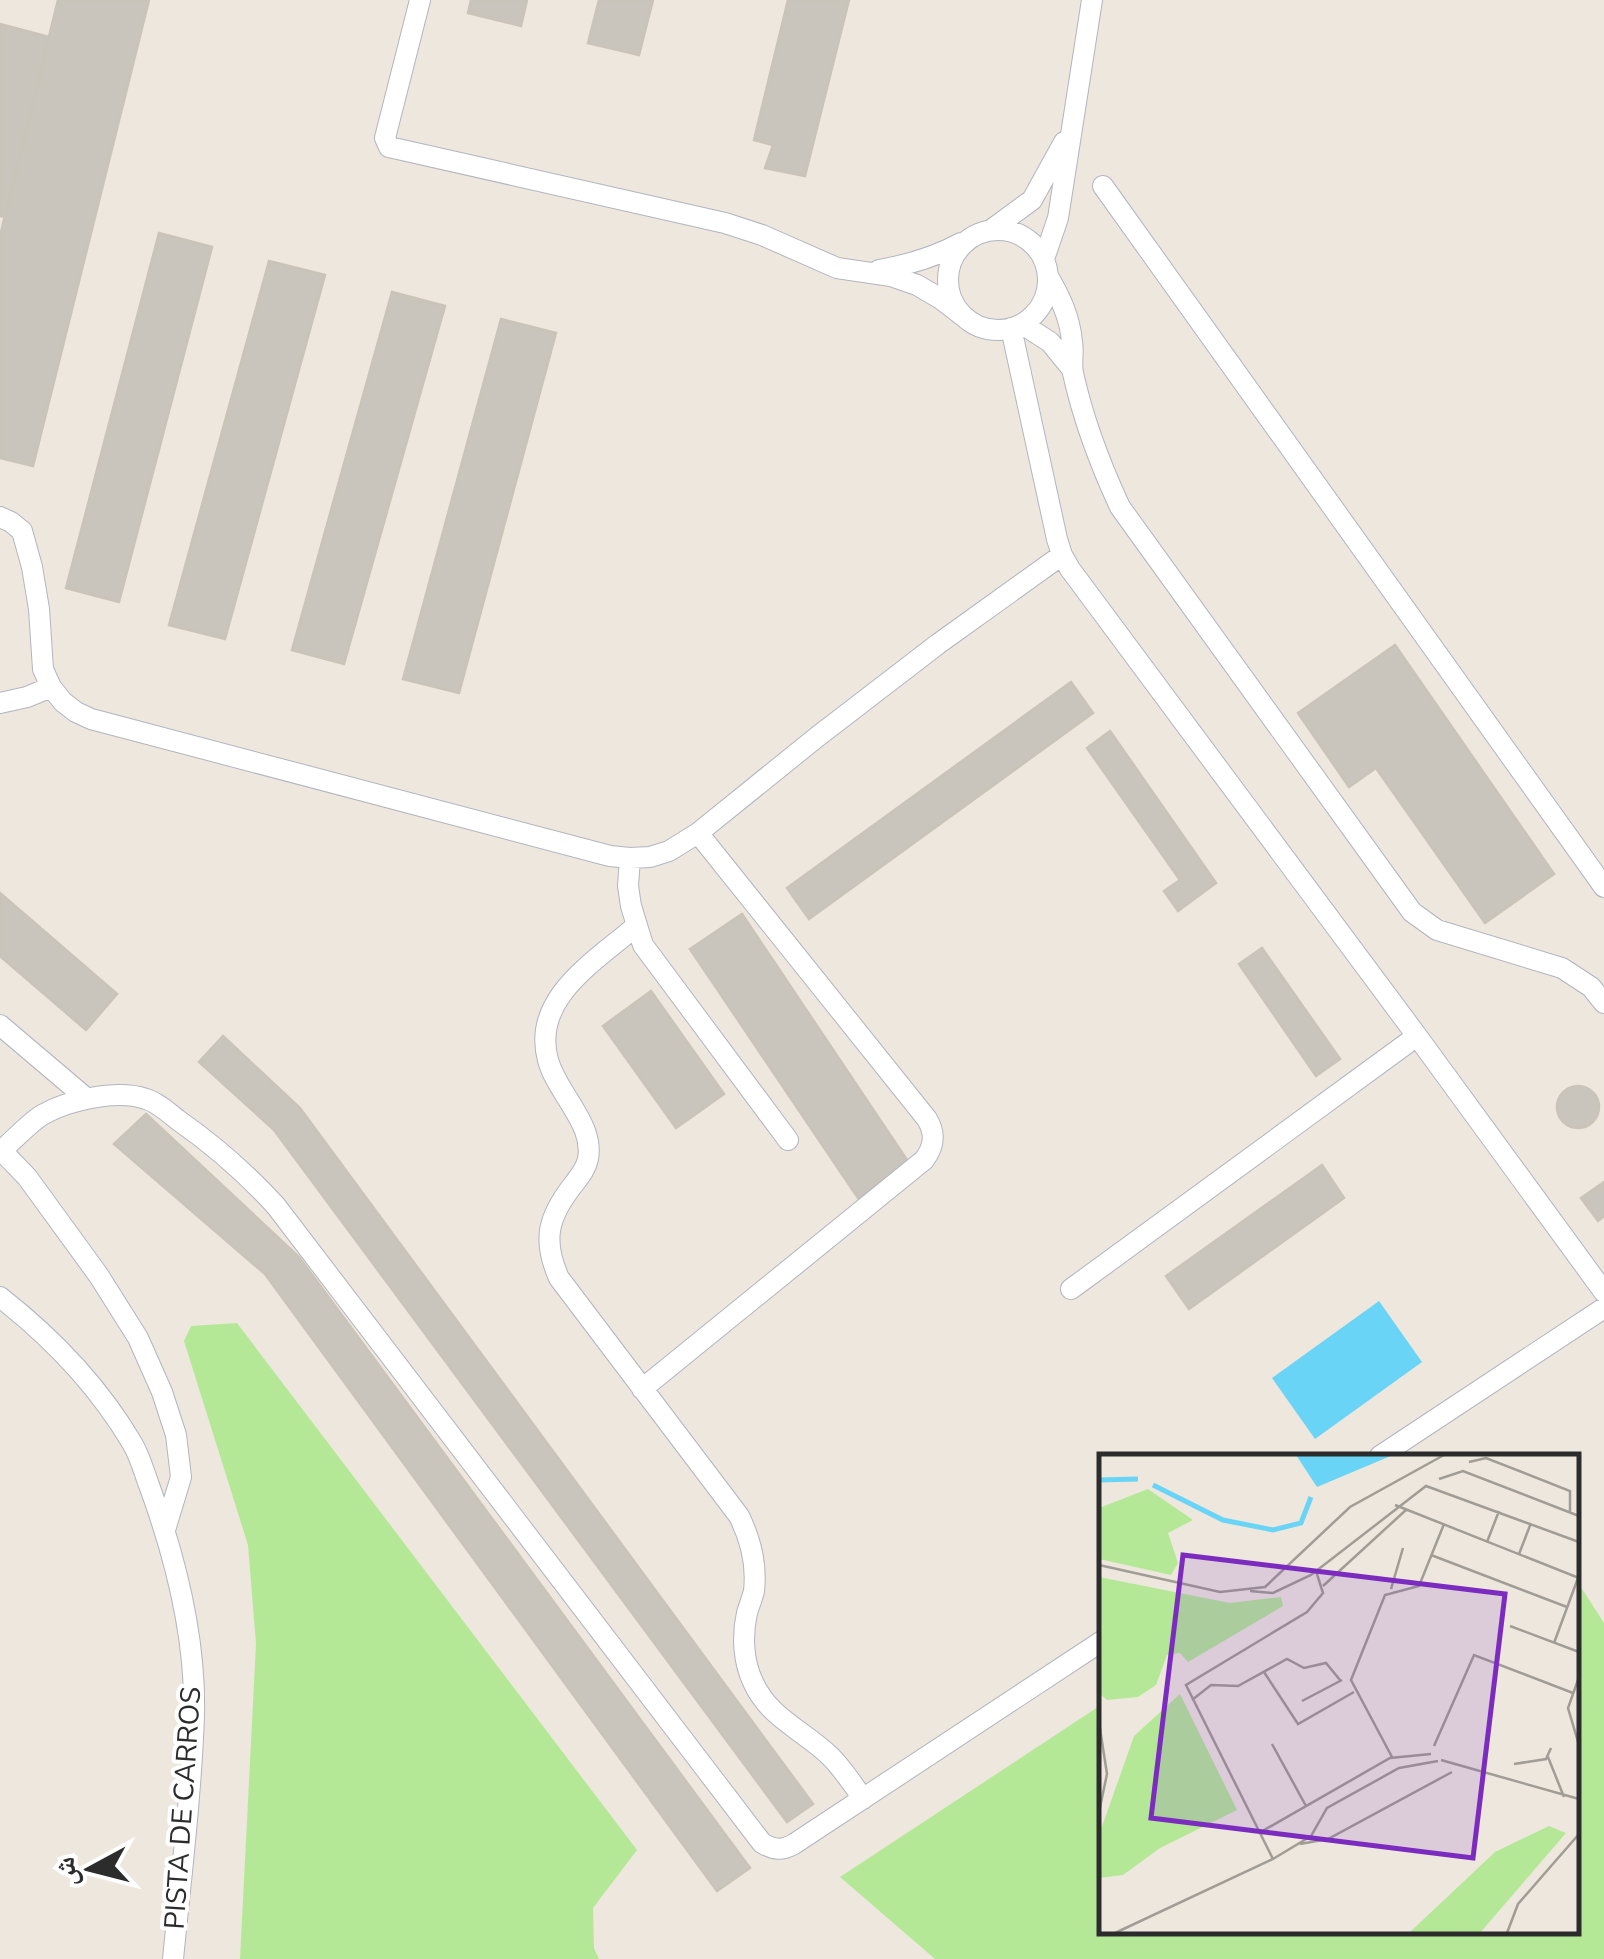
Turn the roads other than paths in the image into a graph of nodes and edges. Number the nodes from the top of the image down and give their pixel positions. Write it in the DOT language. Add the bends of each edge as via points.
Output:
graph roads {
  1 [pos="420,0"];
  2 [pos="1092,0"];
  3 [pos="1072,126"];
  4 [pos="1103,186"];
  5 [pos="986,231"];
  6 [pos="1046,268"];
  7 [pos="864,272"];
  8 [pos="963,316"];
  9 [pos="1016,326"];
  10 [pos="1072,369"];
  11 [pos="0,517"];
  12 [pos="1062,555"];
  13 [pos="51,687"];
  14 [pos="0,702"];
  15 [pos="698,834"];
  16 [pos="630,858"];
  17 [pos="1604,887"];
  18 [pos="636,926"];
  19 [pos="1604,1003"];
  20 [pos="0,1025"];
  21 [pos="1417,1036"];
  22 [pos="86,1098"];
  23 [pos="788,1140"];
  24 [pos="1,1149"];
  25 [pos="1072,1289"];
  26 [pos="1604,1292"];
  27 [pos="0,1297"];
  28 [pos="1604,1308"];
  29 [pos="642,1389"];
  30 [pos="1383,1454"];
  31 [pos="165,1530"];
  32 [pos="1099,1643"];
  33 [pos="864,1799"];
  34 [pos="173,1959"];
  1 -- 7 [label="lane" via="385,138 389,147 725,223 837,268"];
  2 -- 3 [label="lane"];
  3 -- 5 [label="lane" via="1032,200"];
  3 -- 6 [label="lane"];
  4 -- 17 [label="lane"];
  5 -- 6 [label="lane" via="1012,232 1031,242"];
  5 -- 7 [label="lane" via="904,266"];
  5 -- 8 [label="lane" via="967,240 950,262 949,291"];
  6 -- 9 [label="lane" via="1042,304"];
  6 -- 10 [label="lane" via="1068,320"];
  7 -- 8 [label="lane" via="917,285"];
  8 -- 9 [label="lane" via="994,330"];
  9 -- 10 [label="lane" via="1050,342"];
  9 -- 12 [label="lane"];
  10 -- 19 [label="lane" via="1120,506 1412,912 1437,930 1562,968"];
  11 -- 13 [label="lane" via="22,531"];
  12 -- 15 [label="lane"];
  12 -- 21 [label="lane"];
  13 -- 14 [label="lane"];
  13 -- 16 [label="lane" via="91,719"];
  15 -- 16 [label="lane" via="669,851"];
  15 -- 29 [label="lane" via="927,1118 933,1144 924,1160"];
  16 -- 18 [label="lane"];
  18 -- 23 [label="lane" via="643,945"];
  18 -- 29 [label="lane" via="559,995 545,1042 588,1150 584,1170 550,1229 552,1262"];
  20 -- 22 [label="lane"];
  21 -- 25 [label="lane"];
  21 -- 26 [label="lane"];
  22 -- 24 [label="lane" via="39,1116"];
  22 -- 33 [label="lane" via="148,1099 250,1176 762,1843 786,1848"];
  24 -- 31 [label="lane" via="99,1276 162,1392 181,1477"];
  27 -- 31 [label="lane, PISTA DE CARROS" via="96,1390 134,1446"];
  28 -- 30 [label="lane"];
  29 -- 33 [label="lane" via="748,1534 755,1574 744,1636 761,1697 829,1755"];
  31 -- 34 [label="lane, PISTA DE CARROS" via="188,1634 194,1712"];
  32 -- 33 [label="lane"];
}
